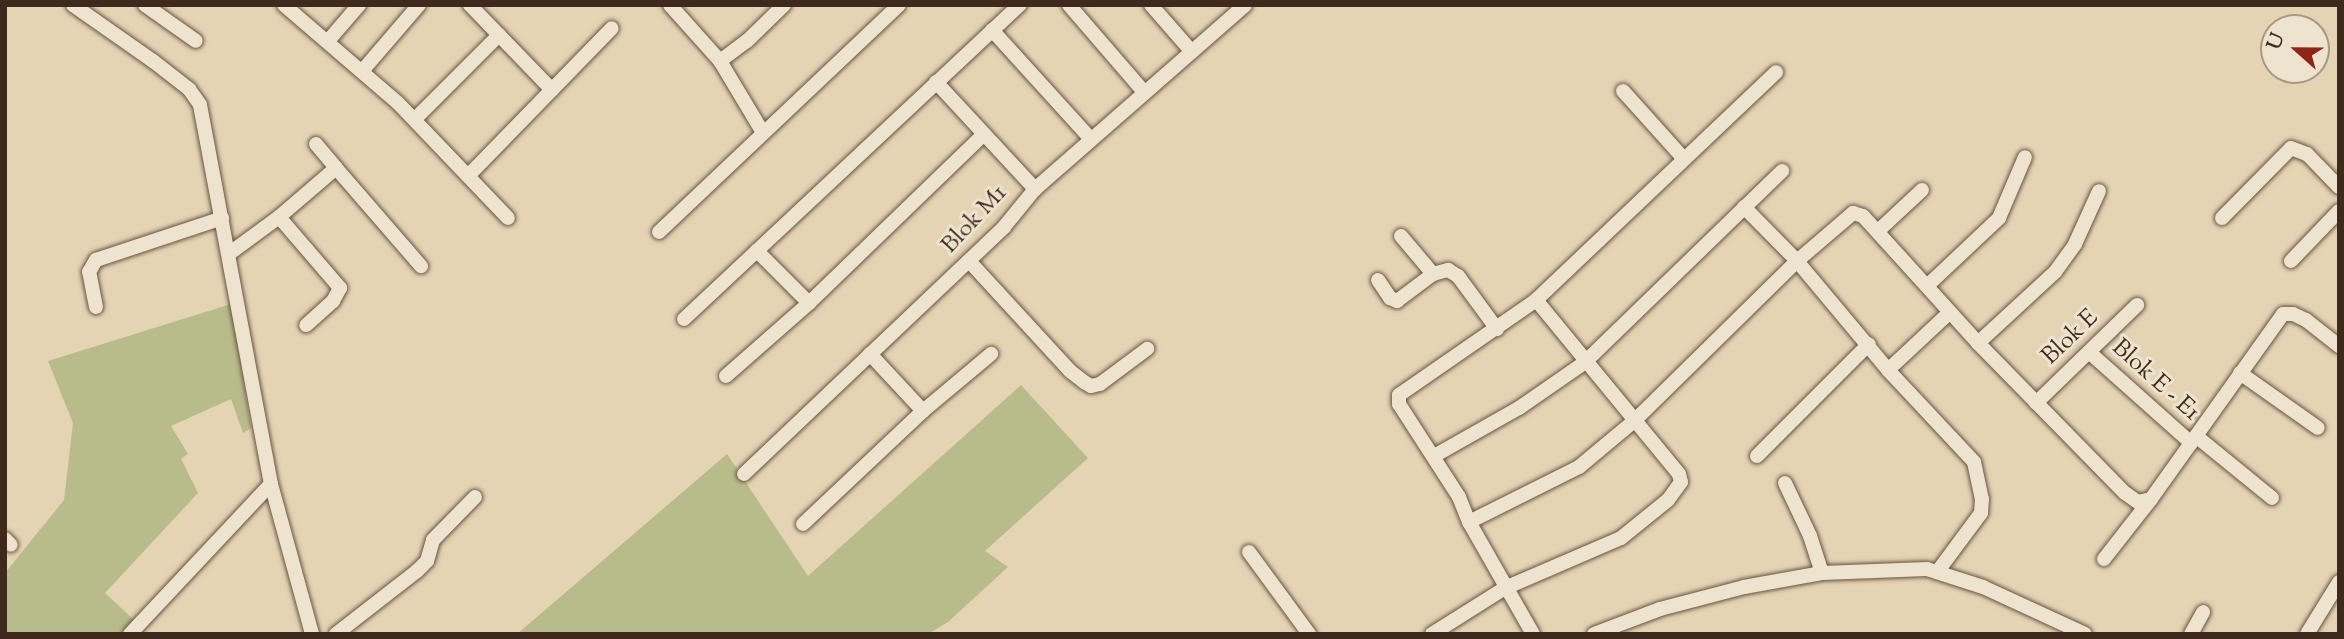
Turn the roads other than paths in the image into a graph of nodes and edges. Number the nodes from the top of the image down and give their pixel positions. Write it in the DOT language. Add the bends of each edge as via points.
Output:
graph roads {
  1 [pos="73,5"];
  2 [pos="145,5"];
  3 [pos="284,5"];
  4 [pos="359,5"];
  5 [pos="419,5"];
  6 [pos="470,5"];
  7 [pos="670,5"];
  8 [pos="784,5"];
  9 [pos="899,5"];
  10 [pos="1020,5"];
  11 [pos="1069,5"];
  12 [pos="1151,5"];
  13 [pos="1245,5"];
  14 [pos="612,27"];
  15 [pos="992,30"];
  16 [pos="499,35"];
  17 [pos="196,41"];
  18 [pos="328,41"];
  19 [pos="1192,52"];
  20 [pos="720,61"];
  21 [pos="363,70"];
  22 [pos="1776,72"];
  23 [pos="936,82"];
  24 [pos="552,90"];
  25 [pos="1623,91"];
  26 [pos="1144,92"];
  27 [pos="415,119"];
  28 [pos="762,131"];
  29 [pos="984,134"];
  30 [pos="1090,138"];
  31 [pos="316,144"];
  32 [pos="2025,157"];
  33 [pos="1684,159"];
  34 [pos="335,168"];
  35 [pos="1782,171"];
  36 [pos="468,176"];
  37 [pos="2339,187"];
  38 [pos="1035,189"];
  39 [pos="1922,190"];
  40 [pos="2099,191"];
  41 [pos="1744,207"];
  42 [pos="2339,211"];
  43 [pos="279,217"];
  44 [pos="222,218"];
  45 [pos="508,218"];
  46 [pos="2222,218"];
  47 [pos="1878,231"];
  48 [pos="659,232"];
  49 [pos="1401,236"];
  50 [pos="757,251"];
  51 [pos="230,253"];
  52 [pos="969,261"];
  53 [pos="1797,261"];
  54 [pos="2291,261"];
  55 [pos="421,266"];
  56 [pos="1433,274"];
  57 [pos="1378,281"];
  58 [pos="1928,285"];
  59 [pos="1536,300"];
  60 [pos="809,303"];
  61 [pos="2137,305"];
  62 [pos="96,307"];
  63 [pos="1949,313"];
  64 [pos="684,319"];
  65 [pos="306,326"];
  66 [pos="1497,329"];
  67 [pos="1869,344"];
  68 [pos="1978,344"];
  69 [pos="2339,346"];
  70 [pos="1147,349"];
  71 [pos="2089,352"];
  72 [pos="870,354"];
  73 [pos="991,354"];
  74 [pos="1584,363"];
  75 [pos="1888,370"];
  76 [pos="2240,373"];
  77 [pos="726,376"];
  78 [pos="2036,403"];
  79 [pos="923,411"];
  80 [pos="1633,422"];
  81 [pos="2318,428"];
  82 [pos="2193,440"];
  83 [pos="1433,456"];
  84 [pos="1757,456"];
  85 [pos="744,474"];
  86 [pos="1785,483"];
  87 [pos="271,484"];
  88 [pos="475,497"];
  89 [pos="2272,498"];
  90 [pos="2151,499"];
  91 [pos="1469,522"];
  92 [pos="803,524"];
  93 [pos="1249,552"];
  94 [pos="2104,559"];
  95 [pos="1938,571"];
  96 [pos="1822,573"];
  97 [pos="2339,582"];
  98 [pos="1505,589"];
  99 [pos="2203,612"];
  100 [pos="130,634"];
  101 [pos="312,634"];
  102 [pos="336,634"];
  103 [pos="1309,634"];
  104 [pos="1432,634"];
  105 [pos="1532,634"];
  106 [pos="1594,634"];
  107 [pos="2085,634"];
  108 [pos="2191,634"];
  109 [pos="2307,634"];
  1 -- 44 [label="street" via="190,89 200,105 208,136"];
  2 -- 17 [label="street"];
  3 -- 18 [label="street"];
  4 -- 18 [label="street"];
  5 -- 21 [label="street"];
  6 -- 16 [label="street"];
  7 -- 20 [label="street"];
  8 -- 20 [label="street"];
  9 -- 28 [label="street"];
  10 -- 15 [label="street"];
  11 -- 26 [label="street"];
  12 -- 19 [label="street"];
  13 -- 19 [label="street, Blok M1"];
  14 -- 24 [label="street"];
  15 -- 23 [label="street"];
  15 -- 30 [label="street"];
  16 -- 24 [label="street"];
  16 -- 27 [label="street"];
  18 -- 21 [label="street"];
  19 -- 26 [label="street, Blok M1"];
  20 -- 28 [label="street"];
  21 -- 27 [label="street"];
  22 -- 33 [label="street"];
  23 -- 29 [label="street"];
  23 -- 50 [label="street"];
  24 -- 36 [label="street"];
  25 -- 33 [label="street"];
  26 -- 30 [label="street, Blok M1"];
  27 -- 36 [label="street"];
  28 -- 48 [label="street"];
  29 -- 38 [label="street"];
  29 -- 60 [label="street"];
  30 -- 38 [label="street, Blok M1"];
  31 -- 34 [label="street"];
  32 -- 58 [label="street" via="1999,218"];
  33 -- 59 [label="street"];
  34 -- 43 [label="street"];
  34 -- 55 [label="street"];
  35 -- 41 [label="street"];
  36 -- 45 [label="street"];
  37 -- 46 [label="street" via="2307,154 2291,148"];
  38 -- 52 [label="street, Blok M1"];
  39 -- 47 [label="street"];
  40 -- 68 [label="street" via="2075,244 2050,278"];
  41 -- 53 [label="street"];
  41 -- 74 [label="street"];
  42 -- 54 [label="street"];
  43 -- 51 [label="street"];
  43 -- 65 [label="street" via="340,288 334,301"];
  44 -- 51 [label="street"];
  44 -- 62 [label="street" via="96,260 89,272"];
  47 -- 53 [label="street" via="1853,213"];
  47 -- 58 [label="street"];
  49 -- 56 [label="street"];
  50 -- 60 [label="street"];
  50 -- 64 [label="street"];
  51 -- 87 [label="street"];
  52 -- 70 [label="street" via="1070,371 1091,386"];
  52 -- 72 [label="street, Blok M1"];
  53 -- 67 [label="street"];
  53 -- 80 [label="street"];
  56 -- 57 [label="street" via="1397,301"];
  56 -- 66 [label="street" via="1448,270 1455,274"];
  58 -- 63 [label="street"];
  59 -- 66 [label="street"];
  59 -- 74 [label="street"];
  60 -- 77 [label="street"];
  61 -- 71 [label="street, Blok E"];
  63 -- 68 [label="street"];
  63 -- 75 [label="street"];
  66 -- 83 [label="street" via="1399,395 1399,404"];
  67 -- 75 [label="street"];
  67 -- 84 [label="street"];
  68 -- 78 [label="street"];
  69 -- 76 [label="street" via="2306,320 2287,313 2278,318"];
  71 -- 78 [label="street, Blok E"];
  71 -- 82 [label="street, Blok E - E1"];
  72 -- 79 [label="street"];
  72 -- 85 [label="street, Blok M1"];
  73 -- 79 [label="street"];
  74 -- 80 [label="street"];
  74 -- 83 [label="street" via="1519,408"];
  75 -- 95 [label="street" via="1959,443 1978,474 1980,513"];
  76 -- 81 [label="street"];
  76 -- 82 [label="street"];
  78 -- 90 [label="street" via="2125,493 2138,502"];
  79 -- 92 [label="street"];
  80 -- 91 [label="street" via="1579,467"];
  80 -- 98 [label="street" via="1679,474 1678,488 1621,538"];
  82 -- 89 [label="street, Blok E - E1"];
  82 -- 90 [label="street"];
  83 -- 91 [label="street"];
  86 -- 96 [label="street"];
  87 -- 100 [label="street"];
  87 -- 101 [label="street"];
  88 -- 102 [label="street" via="433,540 417,571"];
  90 -- 94 [label="street"];
  91 -- 98 [label="street"];
  93 -- 103 [label="street"];
  95 -- 96 [label="street"];
  95 -- 107 [label="street"];
  96 -- 106 [label="street" via="1744,587"];
  97 -- 109 [label="street"];
  98 -- 104 [label="street"];
  98 -- 105 [label="street"];
  99 -- 108 [label="street"];
}
